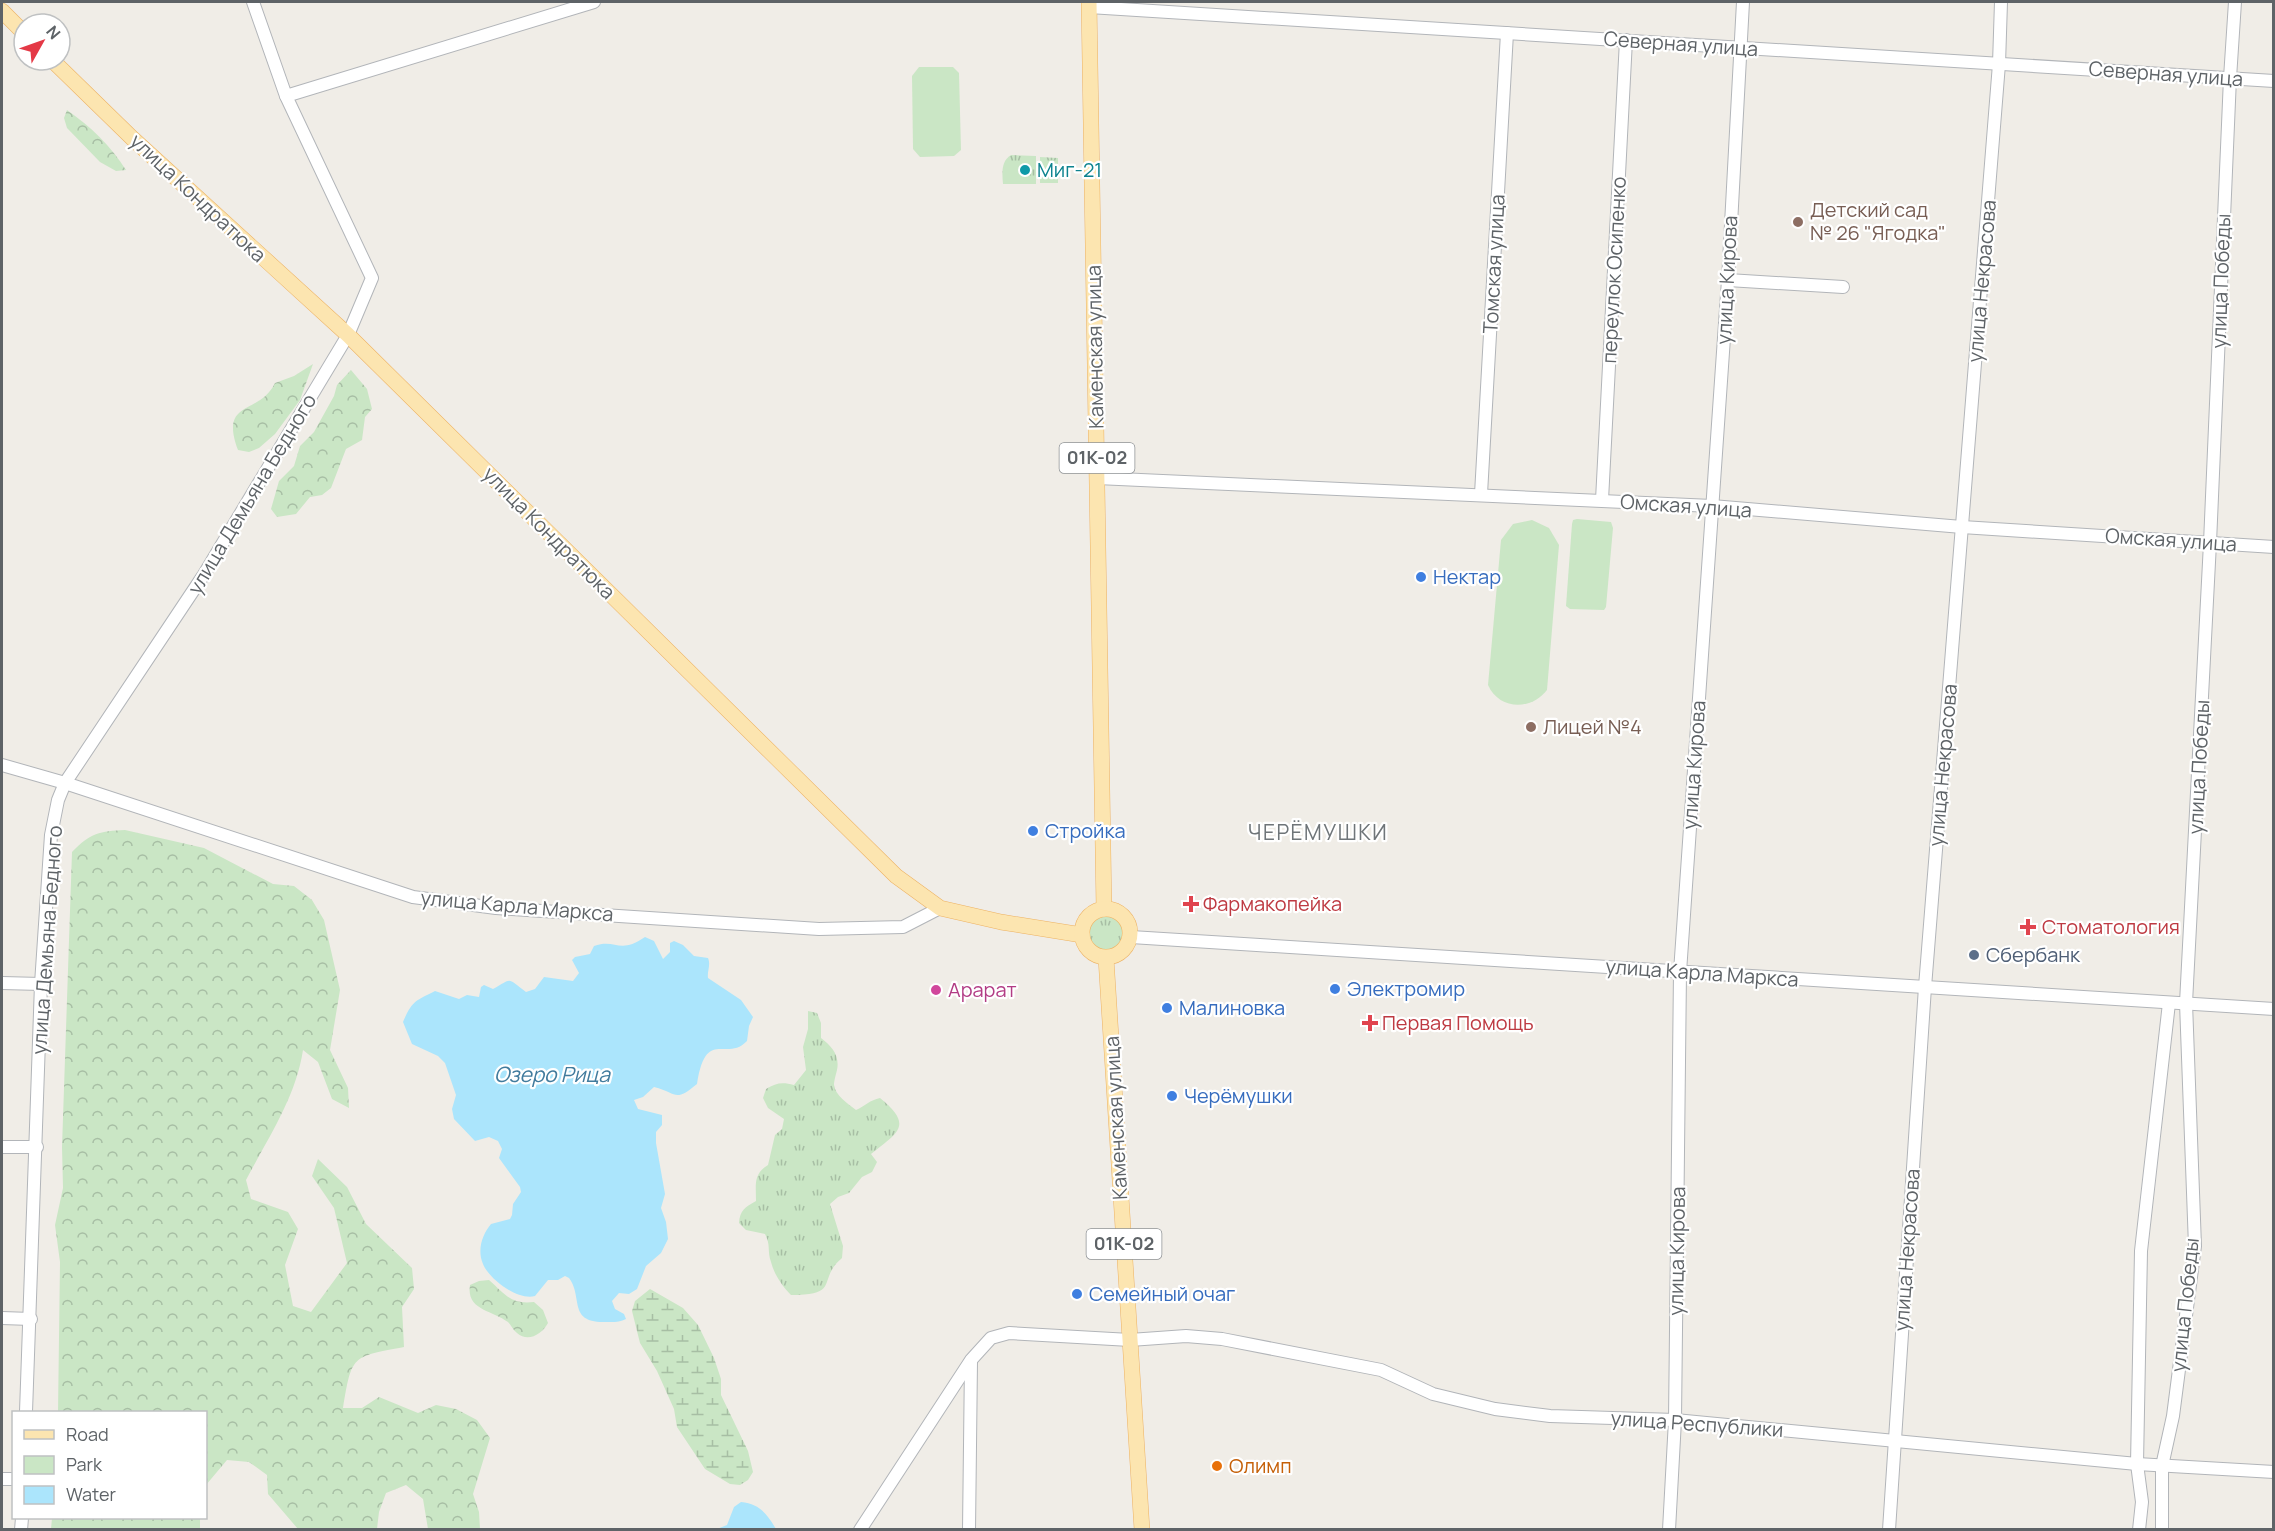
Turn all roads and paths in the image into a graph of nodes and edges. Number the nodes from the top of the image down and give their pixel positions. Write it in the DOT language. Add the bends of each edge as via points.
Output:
graph roads {
  1 [pos="253,2"];
  2 [pos="594,2"];
  3 [pos="1743,2"];
  4 [pos="2001,2"];
  5 [pos="2235,2"];
  6 [pos="1089,4"];
  7 [pos="1507,33"];
  8 [pos="1626,40"];
  9 [pos="1739,48"];
  10 [pos="1999,64"];
  11 [pos="64,72"];
  12 [pos="2230,78"];
  13 [pos="2274,81"];
  14 [pos="286,96"];
  15 [pos="1728,280"];
  16 [pos="1843,287"];
  17 [pos="348,335"];
  18 [pos="1097,478"];
  19 [pos="1481,495"];
  20 [pos="1602,500"];
  21 [pos="1712,506"];
  22 [pos="1962,526"];
  23 [pos="2210,543"];
  24 [pos="2274,547"];
  25 [pos="2,765"];
  26 [pos="65,783"];
  27 [pos="940,908"];
  28 [pos="1104,909"];
  29 [pos="1082,935"];
  30 [pos="1131,937"];
  31 [pos="1106,958"];
  32 [pos="1680,972"];
  33 [pos="2,983"];
  34 [pos="41,984"];
  35 [pos="1925,987"];
  36 [pos="2169,1003"];
  37 [pos="2186,1003"];
  38 [pos="2274,1009"];
  39 [pos="2,1147"];
  40 [pos="37,1148"];
  41 [pos="2,1318"];
  42 [pos="31,1319"];
  43 [pos="1130,1340"];
  44 [pos="971,1360"];
  45 [pos="26,1411"];
  46 [pos="1675,1420"];
  47 [pos="1894,1440"];
  48 [pos="2137,1464"];
  49 [pos="2162,1466"];
  50 [pos="2274,1472"];
  51 [pos="860,1530"];
  52 [pos="969,1530"];
  53 [pos="1143,1530"];
  54 [pos="1669,1530"];
  55 [pos="1889,1530"];
  56 [pos="2139,1530"];
  57 [pos="2162,1530"];
  1 -- 14 [label="street, улица Демьяна Бедного"];
  2 -- 14 [label="street"];
  3 -- 9 [label="street, улица Кирова"];
  4 -- 10 [label="street, улица Некрасова"];
  5 -- 12 [label="street, улица Победы"];
  6 -- 7 [label="street, Северная улица"];
  6 -- 18 [label="main road, Каменская улица / 01К-02"];
  7 -- 8 [label="street, Северная улица"];
  7 -- 19 [label="street, Томская улица"];
  8 -- 9 [label="street, Северная улица"];
  8 -- 20 [label="street, переулок Осипенко"];
  9 -- 10 [label="street, Северная улица"];
  9 -- 15 [label="street, улица Кирова"];
  10 -- 12 [label="street, Северная улица"];
  10 -- 22 [label="street, улица Некрасова"];
  11 -- 17 [label="main road, улица Кондратюка"];
  12 -- 13 [label="street, Северная улица"];
  12 -- 23 [label="street, улица Победы"];
  14 -- 17 [label="street, улица Демьяна Бедного" via="372,278"];
  15 -- 16 [label="street"];
  15 -- 21 [label="street, улица Кирова"];
  17 -- 26 [label="street, улица Демьяна Бедного" via="203,576"];
  17 -- 27 [label="main road, улица Кондратюка" via="896,876"];
  18 -- 19 [label="street, Омская улица"];
  18 -- 28 [label="main road, Каменская улица / 01К-02"];
  19 -- 20 [label="street, Омская улица"];
  20 -- 21 [label="street, Омская улица"];
  21 -- 22 [label="street, Омская улица"];
  21 -- 32 [label="street, улица Кирова"];
  22 -- 23 [label="street, Омская улица"];
  22 -- 35 [label="street, улица Некрасова"];
  23 -- 24 [label="street, Омская улица"];
  23 -- 37 [label="street, улица Победы"];
  25 -- 26 [label="street, улица Карла Маркса"];
  26 -- 27 [label="street, улица Карла Маркса" via="413,897 496,908 819,928 903,927"];
  26 -- 34 [label="street, улица Демьяна Бедного" via="51,835"];
  27 -- 29 [label="main road, улица Кондратюка"];
  28 -- 29 [label="main road" via="1086,920"];
  28 -- 30 [label="main road" via="1124,916"];
  29 -- 31 [label="main road" via="1092,953"];
  30 -- 31 [label="main road" via="1125,950"];
  30 -- 32 [label="street, улица Карла Маркса"];
  31 -- 43 [label="main road, Каменская улица / 01К-02"];
  32 -- 35 [label="street, улица Карла Маркса"];
  32 -- 46 [label="street, улица Кирова"];
  33 -- 34 [label="street"];
  34 -- 40 [label="street, улица Демьяна Бедного"];
  35 -- 36 [label="street, улица Карла Маркса"];
  35 -- 47 [label="street, улица Некрасова"];
  36 -- 37 [label="street, улица Карла Маркса"];
  36 -- 48 [label="street" via="2141,1251"];
  37 -- 38 [label="street, улица Карла Маркса"];
  37 -- 49 [label="street, улица Победы" via="2194,1246 2173,1416"];
  39 -- 40 [label="street"];
  40 -- 42 [label="street, улица Демьяна Бедного"];
  41 -- 42 [label="street"];
  42 -- 45 [label="street, улица Демьяна Бедного"];
  43 -- 44 [label="street, улица Республики" via="1009,1333 991,1338"];
  43 -- 46 [label="street, улица Республики" via="1186,1336 1222,1339 1381,1370 1433,1394 1495,1409 1550,1416"];
  43 -- 53 [label="main road, Каменская улица / 01К-02"];
  44 -- 51 [label="street, улица Республики"];
  44 -- 52 [label="street"];
  46 -- 47 [label="street, улица Республики"];
  46 -- 54 [label="street, улица Кирова"];
  47 -- 48 [label="street, улица Республики"];
  47 -- 55 [label="street, улица Некрасова"];
  48 -- 49 [label="street, улица Республики"];
  48 -- 56 [label="street" via="2142,1502"];
  49 -- 50 [label="street, улица Республики"];
  49 -- 57 [label="street, улица Победы"];
}
